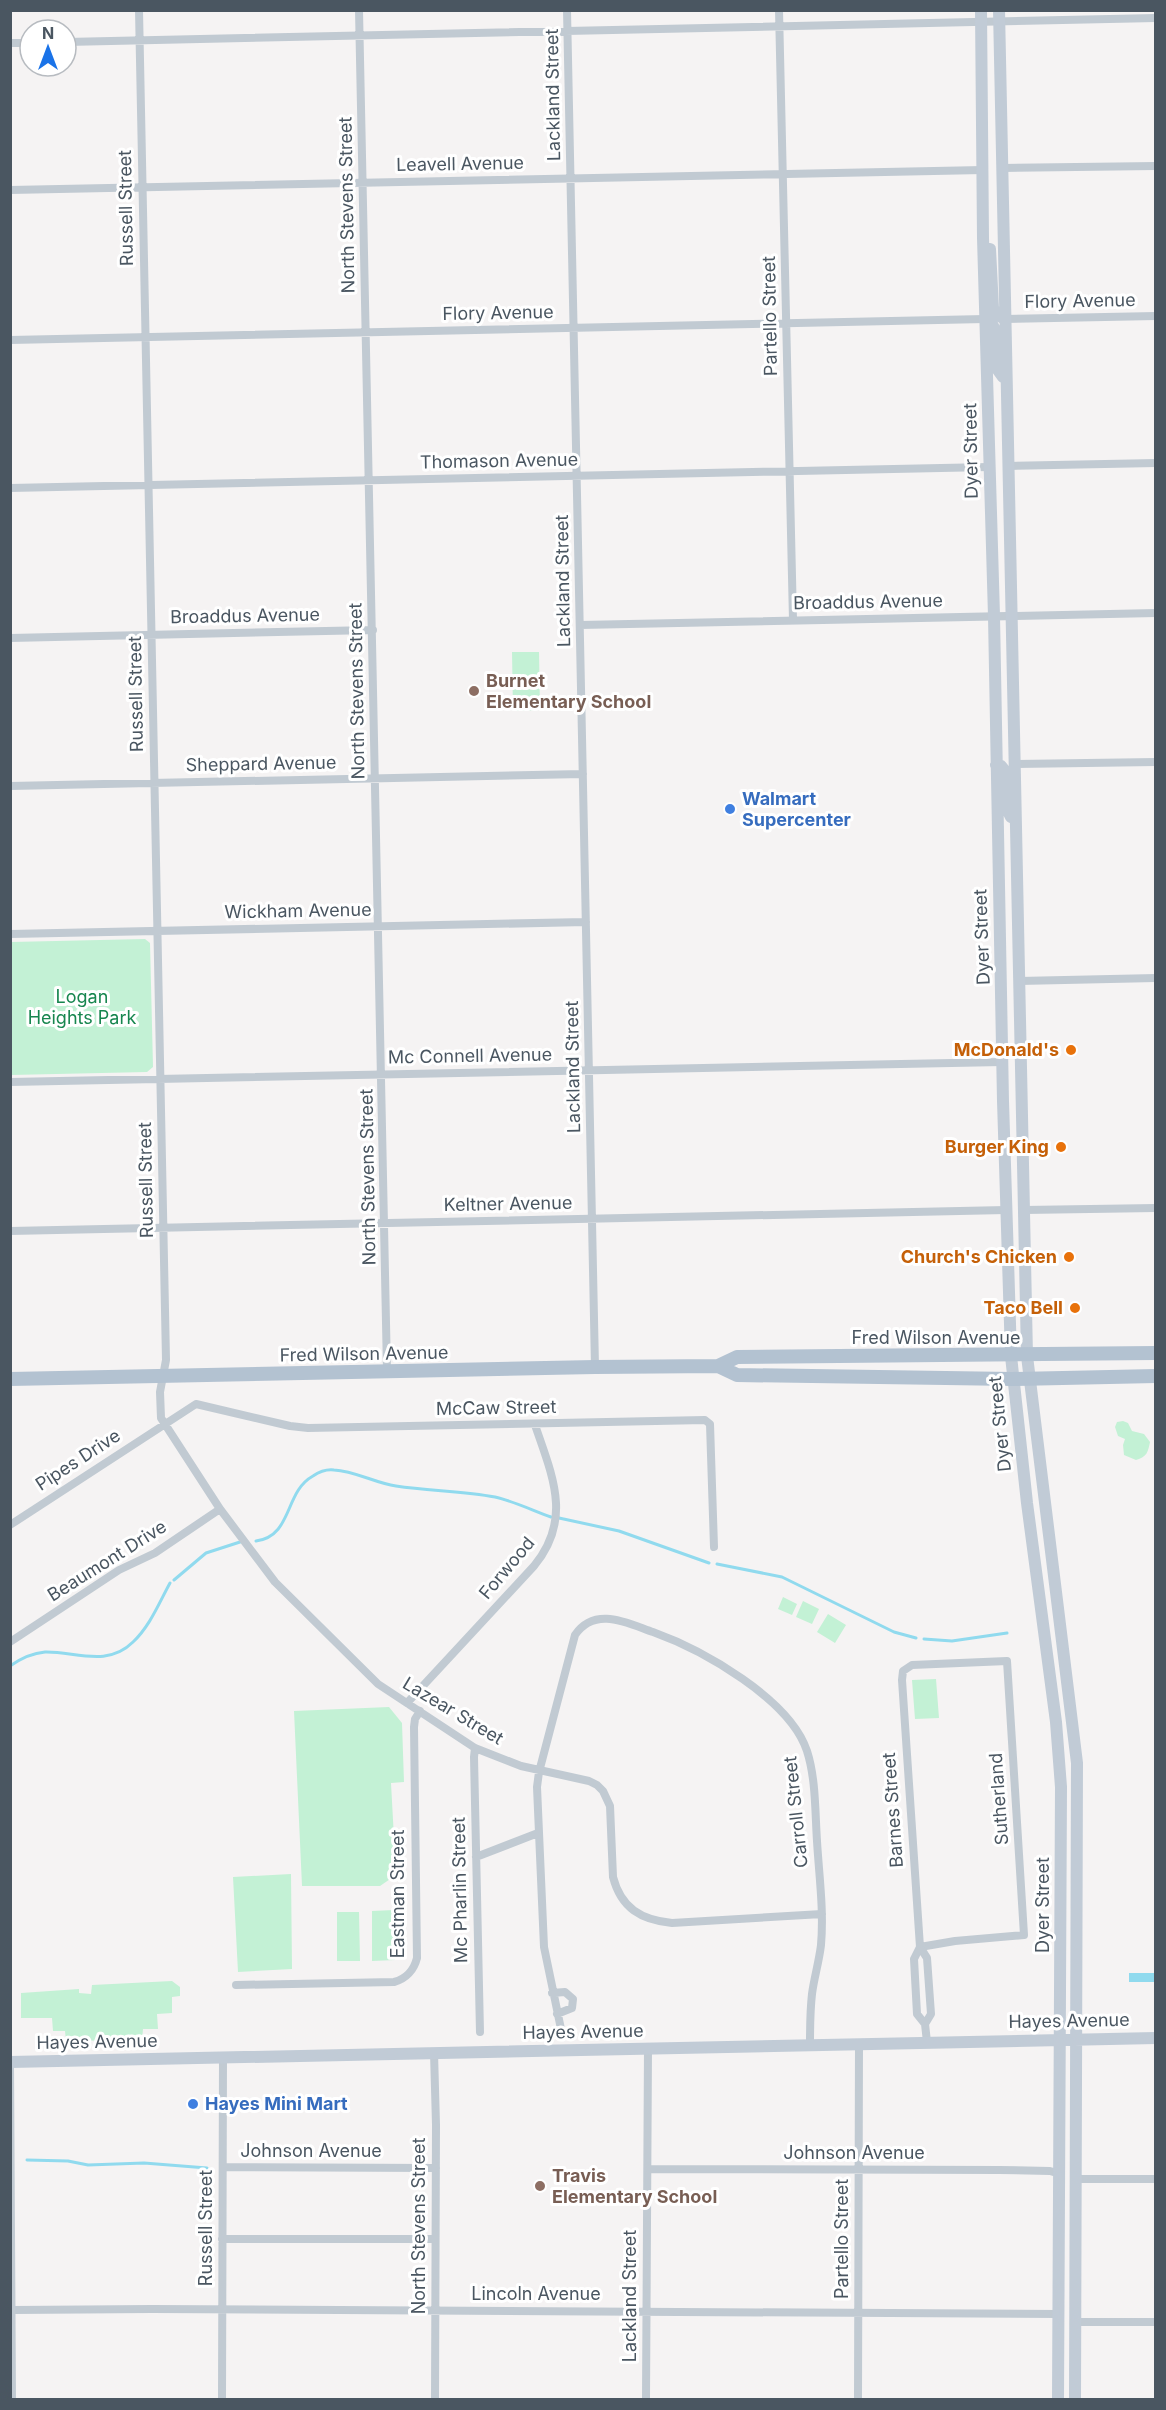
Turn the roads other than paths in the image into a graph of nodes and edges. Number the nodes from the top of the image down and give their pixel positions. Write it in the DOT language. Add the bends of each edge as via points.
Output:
graph roads {
  1 [pos="139,10"];
  2 [pos="359,10"];
  3 [pos="567,10"];
  4 [pos="779,10"];
  5 [pos="981,16"];
  6 [pos="999,16"];
  7 [pos="1155,18"];
  8 [pos="780,27"];
  9 [pos="568,31"];
  10 [pos="360,36"];
  11 [pos="140,40"];
  12 [pos="78,42"];
  13 [pos="1155,166"];
  14 [pos="1002,168"];
  15 [pos="983,170"];
  16 [pos="783,174"];
  17 [pos="571,178"];
  18 [pos="363,183"];
  19 [pos="142,187"];
  20 [pos="10,190"];
  21 [pos="983,238"];
  22 [pos="1155,316"];
  23 [pos="986,319"];
  24 [pos="1004,319"];
  25 [pos="786,323"];
  26 [pos="574,328"];
  27 [pos="366,332"];
  28 [pos="146,337"];
  29 [pos="10,340"];
  30 [pos="1006,380"];
  31 [pos="1155,463"];
  32 [pos="1008,466"];
  33 [pos="989,467"];
  34 [pos="789,471"];
  35 [pos="577,476"];
  36 [pos="369,480"];
  37 [pos="149,485"];
  38 [pos="10,488"];
  39 [pos="1155,613"];
  40 [pos="994,616"];
  41 [pos="1011,616"];
  42 [pos="793,620"];
  43 [pos="580,625"];
  44 [pos="373,630"];
  45 [pos="152,634"];
  46 [pos="10,638"];
  47 [pos="1155,762"];
  48 [pos="1015,764"];
  49 [pos="996,765"];
  50 [pos="583,774"];
  51 [pos="376,778"];
  52 [pos="155,782"];
  53 [pos="10,786"];
  54 [pos="1016,825"];
  55 [pos="586,922"];
  56 [pos="379,926"];
  57 [pos="158,930"];
  58 [pos="1000,933"];
  59 [pos="10,934"];
  60 [pos="1155,978"];
  61 [pos="1019,981"];
  62 [pos="1002,1062"];
  63 [pos="590,1070"];
  64 [pos="382,1075"];
  65 [pos="161,1080"];
  66 [pos="10,1082"];
  67 [pos="1021,1106"];
  68 [pos="1006,1170"];
  69 [pos="1155,1208"];
  70 [pos="1006,1210"];
  71 [pos="1024,1210"];
  72 [pos="593,1218"];
  73 [pos="386,1223"];
  74 [pos="164,1228"];
  75 [pos="10,1231"];
  76 [pos="1155,1353"];
  77 [pos="1011,1356"];
  78 [pos="1027,1356"];
  79 [pos="718,1366"];
  80 [pos="595,1367"];
  81 [pos="387,1371"];
  82 [pos="163,1376"];
  83 [pos="1155,1376"];
  84 [pos="10,1378"];
  85 [pos="1028,1378"];
  86 [pos="1012,1379"];
  87 [pos="165,1423"];
  88 [pos="535,1425"];
  89 [pos="220,1509"];
  90 [pos="10,1525"];
  91 [pos="714,1547"];
  92 [pos="10,1642"];
  93 [pos="903,1671"];
  94 [pos="407,1703"];
  95 [pos="420,1712"];
  96 [pos="476,1748"];
  97 [pos="539,1772"];
  98 [pos="538,1833"];
  99 [pos="476,1857"];
  100 [pos="822,1914"];
  101 [pos="920,1947"];
  102 [pos="236,1985"];
  103 [pos="552,1993"];
  104 [pos="557,2014"];
  105 [pos="925,2024"];
  106 [pos="561,2029"];
  107 [pos="480,2032"];
  108 [pos="1155,2038"];
  109 [pos="1061,2040"];
  110 [pos="1077,2040"];
  111 [pos="927,2042"];
  112 [pos="859,2043"];
  113 [pos="810,2044"];
  114 [pos="648,2048"];
  115 [pos="434,2052"];
  116 [pos="223,2057"];
  117 [pos="10,2063"];
  118 [pos="223,2167"];
  119 [pos="436,2168"];
  120 [pos="648,2169"];
  121 [pos="859,2170"];
  122 [pos="1060,2174"];
  123 [pos="1076,2179"];
  124 [pos="1155,2180"];
  125 [pos="1059,2234"];
  126 [pos="222,2239"];
  127 [pos="435,2240"];
  128 [pos="222,2309"];
  129 [pos="13,2310"];
  130 [pos="435,2311"];
  131 [pos="647,2312"];
  132 [pos="858,2312"];
  133 [pos="1058,2314"];
  134 [pos="1075,2322"];
  135 [pos="1155,2322"];
  136 [pos="12,2400"];
  137 [pos="222,2400"];
  138 [pos="435,2400"];
  139 [pos="646,2400"];
  140 [pos="858,2400"];
  141 [pos="1058,2400"];
  142 [pos="1075,2400"];
  1 -- 11 [label="street, Russell Street"];
  2 -- 10 [label="street, North Stevens Street"];
  3 -- 9 [label="street, Lackland Street"];
  4 -- 8 [label="street, Partello Street"];
  5 -- 6 [label="street"];
  5 -- 8 [label="street"];
  5 -- 15 [label="main road, Dyer Street"];
  6 -- 7 [label="street"];
  6 -- 14 [label="main road, Dyer Street"];
  8 -- 9 [label="street"];
  8 -- 16 [label="street, Partello Street"];
  9 -- 10 [label="street"];
  9 -- 17 [label="street, Lackland Street"];
  10 -- 11 [label="street"];
  10 -- 18 [label="street, North Stevens Street"];
  11 -- 12 [label="street"];
  11 -- 19 [label="street, Russell Street"];
  13 -- 14 [label="street"];
  14 -- 24 [label="main road, Dyer Street"];
  15 -- 16 [label="street, Leavell Avenue"];
  15 -- 21 [label="main road, Dyer Street"];
  16 -- 17 [label="street, Leavell Avenue"];
  16 -- 25 [label="street, Partello Street"];
  17 -- 18 [label="street, Leavell Avenue"];
  17 -- 26 [label="street, Lackland Street"];
  18 -- 19 [label="street, Leavell Avenue"];
  18 -- 27 [label="street, North Stevens Street"];
  19 -- 20 [label="street, Leavell Avenue"];
  19 -- 28 [label="street, Russell Street"];
  21 -- 23 [label="main road, Dyer Street"];
  21 -- 24 [label="main road" via="990,246 993,308"];
  22 -- 24 [label="street, Flory Avenue"];
  23 -- 25 [label="street, Flory Avenue"];
  23 -- 30 [label="main road" via="995,330 998,370"];
  23 -- 33 [label="main road, Dyer Street"];
  24 -- 30 [label="main road, Dyer Street"];
  25 -- 26 [label="street, Flory Avenue"];
  25 -- 34 [label="street, Partello Street"];
  26 -- 27 [label="street, Flory Avenue"];
  26 -- 35 [label="street, Lackland Street"];
  27 -- 28 [label="street, Flory Avenue"];
  27 -- 36 [label="street, North Stevens Street"];
  28 -- 29 [label="street, Flory Avenue"];
  28 -- 37 [label="street, Russell Street"];
  30 -- 32 [label="main road, Dyer Street"];
  31 -- 32 [label="street"];
  32 -- 41 [label="main road, Dyer Street"];
  33 -- 34 [label="street, Thomason Avenue"];
  33 -- 40 [label="main road, Dyer Street"];
  34 -- 35 [label="street, Thomason Avenue"];
  34 -- 42 [label="street, Partello Street"];
  35 -- 36 [label="street, Thomason Avenue"];
  35 -- 43 [label="street, Lackland Street"];
  36 -- 37 [label="street, Thomason Avenue"];
  36 -- 44 [label="street, North Stevens Street"];
  37 -- 38 [label="street, Thomason Avenue"];
  37 -- 45 [label="street, Russell Street"];
  39 -- 41 [label="street, Broaddus Avenue"];
  40 -- 41 [label="street, Broaddus Avenue"];
  40 -- 42 [label="street, Broaddus Avenue"];
  40 -- 49 [label="main road, Dyer Street"];
  41 -- 48 [label="main road, Dyer Street"];
  42 -- 43 [label="street, Broaddus Avenue"];
  43 -- 50 [label="street, Lackland Street"];
  44 -- 45 [label="street, Broaddus Avenue"];
  44 -- 51 [label="street, North Stevens Street"];
  45 -- 46 [label="street, Broaddus Avenue"];
  45 -- 52 [label="street, Russell Street"];
  47 -- 48 [label="street"];
  48 -- 54 [label="main road, Dyer Street"];
  49 -- 54 [label="main road" via="1005,771 1008,811"];
  49 -- 58 [label="main road, Dyer Street"];
  50 -- 51 [label="street, Sheppard Avenue"];
  50 -- 55 [label="street, Lackland Street"];
  51 -- 52 [label="street, Sheppard Avenue"];
  51 -- 56 [label="street, North Stevens Street"];
  52 -- 53 [label="street, Sheppard Avenue"];
  52 -- 57 [label="street, Russell Street"];
  54 -- 61 [label="main road, Dyer Street"];
  55 -- 56 [label="street, Wickham Avenue"];
  55 -- 63 [label="street, Lackland Street"];
  56 -- 57 [label="street, Wickham Avenue"];
  56 -- 64 [label="street, North Stevens Street"];
  57 -- 59 [label="street, Wickham Avenue"];
  57 -- 65 [label="street, Russell Street"];
  58 -- 61 [label="main road" via="1006,940 1012,978"];
  58 -- 62 [label="main road, Dyer Street"];
  60 -- 61 [label="street"];
  61 -- 67 [label="main road, Dyer Street"];
  62 -- 63 [label="street, Mc Connell Avenue"];
  62 -- 67 [label="main road" via="1012,1066 1013,1089"];
  62 -- 68 [label="main road, Dyer Street"];
  63 -- 64 [label="street, Mc Connell Avenue"];
  63 -- 72 [label="street, Lackland Street"];
  64 -- 65 [label="street, Mc Connell Avenue"];
  64 -- 73 [label="street, North Stevens Street"];
  65 -- 66 [label="street, Mc Connell Avenue"];
  65 -- 74 [label="street, Russell Street"];
  67 -- 71 [label="main road, Dyer Street"];
  68 -- 70 [label="main road, Dyer Street"];
  68 -- 71 [label="main road" via="1014,1189 1016,1209"];
  69 -- 71 [label="street"];
  70 -- 72 [label="street, Keltner Avenue"];
  70 -- 77 [label="main road, Dyer Street"];
  71 -- 78 [label="main road, Dyer Street"];
  72 -- 73 [label="street, Keltner Avenue"];
  72 -- 80 [label="street, Lackland Street"];
  73 -- 74 [label="street, Keltner Avenue"];
  73 -- 81 [label="street, North Stevens Street"];
  74 -- 75 [label="street, Keltner Avenue"];
  74 -- 82 [label="street, Russell Street"];
  76 -- 78 [label="main road, Fred Wilson Avenue"];
  77 -- 78 [label="main road, Fred Wilson Avenue"];
  77 -- 79 [label="main road, Fred Wilson Avenue" via="737,1357"];
  77 -- 86 [label="main road, Dyer Street"];
  78 -- 85 [label="main road, Dyer Street"];
  79 -- 80 [label="main road, Fred Wilson Avenue"];
  79 -- 86 [label="main road, Fred Wilson Avenue" via="737,1375"];
  80 -- 81 [label="main road, Fred Wilson Avenue"];
  81 -- 82 [label="main road, Fred Wilson Avenue"];
  82 -- 84 [label="main road, Fred Wilson Avenue"];
  82 -- 87 [label="street, Russell Street" via="161,1418"];
  83 -- 85 [label="main road, Fred Wilson Avenue"];
  85 -- 86 [label="main road, Fred Wilson Avenue"];
  85 -- 110 [label="main road, Dyer Street" via="1077,1764"];
  86 -- 109 [label="main road, Dyer Street" via="1060,1766"];
  87 -- 88 [label="street, McCaw Street" via="196,1404 298,1428"];
  87 -- 89 [label="street, Lazear Street"];
  87 -- 90 [label="street, Pipes Drive"];
  88 -- 91 [label="street, McCaw Street" via="708,1421"];
  88 -- 94 [label="street, Forwood" via="558,1500 547,1550"];
  89 -- 92 [label="street, Beaumont Drive"];
  89 -- 94 [label="street, Lazear Street" via="280,1588 378,1684"];
  93 -- 101 [label="street, Barnes Street"];
  93 -- 101 [label="street, Sutherland" via="912,1665 1007,1662 1024,1935"];
  94 -- 95 [label="street, Lazear Street"];
  95 -- 96 [label="street, Lazear Street"];
  95 -- 102 [label="street, Eastman Street" via="414,1727 417,1958 412,1970 394,1982"];
  96 -- 97 [label="street, Lazear Street"];
  96 -- 99 [label="street, Mc Pharlin Street"];
  97 -- 98 [label="street"];
  97 -- 100 [label="street, Lazear Street" via="589,1781 603,1791 610,1806 613,1877 623,1901 636,1914 672,1923"];
  97 -- 100 [label="street, Carroll Street" via="572,1644 581,1628 595,1620 611,1619 689,1646 773,1701 799,1732 811,1765"];
  98 -- 99 [label="street"];
  98 -- 103 [label="street" via="544,1947"];
  99 -- 107 [label="street, Mc Pharlin Street"];
  100 -- 113 [label="street, Carroll Street"];
  101 -- 105 [label="street, Barnes Street" via="914,1959 918,2014"];
  101 -- 105 [label="street, Barnes Street" via="927,1958 931,2014"];
  103 -- 104 [label="street"];
  103 -- 104 [label="street" via="565,1992 573,2000 572,2008"];
  104 -- 106 [label="street"];
  105 -- 111 [label="street, Barnes Street"];
  108 -- 110 [label="main road, Hayes Avenue"];
  109 -- 110 [label="main road, Hayes Avenue"];
  109 -- 111 [label="main road, Hayes Avenue"];
  109 -- 122 [label="main road, Dyer Street"];
  110 -- 123 [label="main road, Dyer Street"];
  111 -- 112 [label="main road, Hayes Avenue"];
  112 -- 113 [label="main road, Hayes Avenue"];
  112 -- 121 [label="street, Partello Street"];
  113 -- 114 [label="main road, Hayes Avenue"];
  114 -- 115 [label="main road, Hayes Avenue"];
  114 -- 120 [label="street, Lackland Street"];
  115 -- 116 [label="main road, Hayes Avenue"];
  115 -- 119 [label="street, North Stevens Street"];
  116 -- 117 [label="main road, Hayes Avenue"];
  116 -- 118 [label="street, Russell Street"];
  117 -- 129 [label="street"];
  118 -- 119 [label="street, Johnson Avenue"];
  118 -- 126 [label="street, Russell Street"];
  119 -- 127 [label="street, North Stevens Street"];
  120 -- 121 [label="street, Johnson Avenue"];
  120 -- 131 [label="street, Lackland Street"];
  121 -- 122 [label="street, Johnson Avenue"];
  121 -- 132 [label="street, Partello Street"];
  122 -- 125 [label="main road, Dyer Street"];
  123 -- 124 [label="street"];
  123 -- 134 [label="main road, Dyer Street"];
  125 -- 133 [label="main road, Dyer Street"];
  125 -- 134 [label="main road" via="1067,2273 1067,2317"];
  126 -- 127 [label="street"];
  126 -- 128 [label="street, Russell Street"];
  127 -- 130 [label="street, North Stevens Street"];
  128 -- 129 [label="street, Lincoln Avenue"];
  128 -- 130 [label="street, Lincoln Avenue"];
  128 -- 137 [label="street, Russell Street"];
  129 -- 136 [label="street"];
  130 -- 131 [label="street, Lincoln Avenue"];
  130 -- 138 [label="street, North Stevens Street"];
  131 -- 132 [label="street, Lincoln Avenue"];
  131 -- 139 [label="street, Lackland Street"];
  132 -- 133 [label="street, Lincoln Avenue"];
  132 -- 140 [label="street, Partello Street"];
  133 -- 141 [label="main road, Dyer Street"];
  134 -- 135 [label="street"];
  134 -- 142 [label="main road, Dyer Street"];
}
